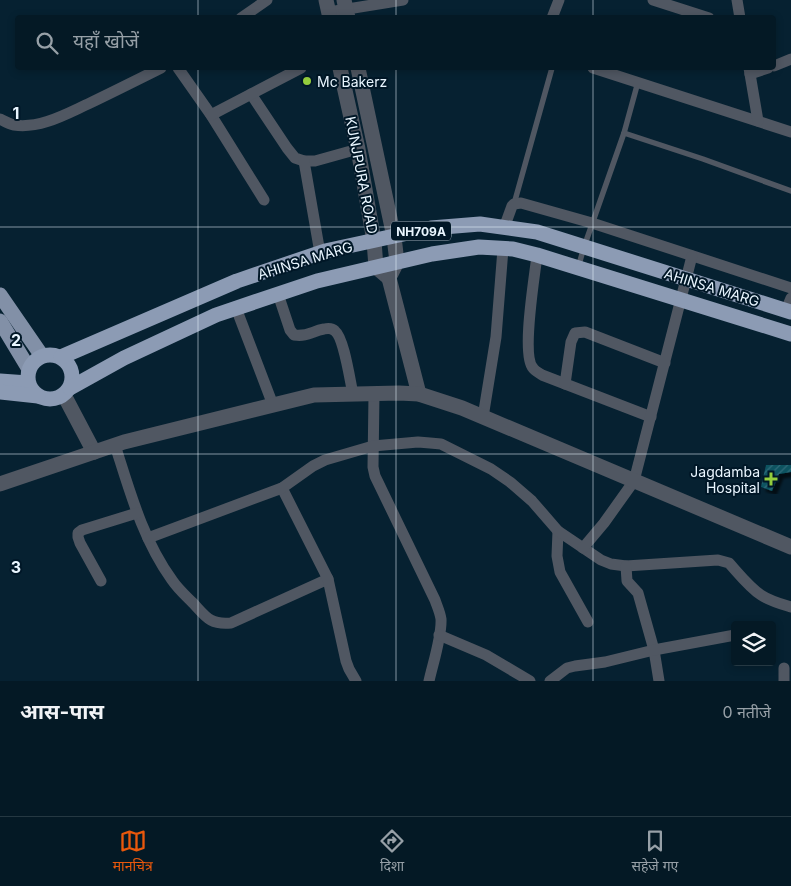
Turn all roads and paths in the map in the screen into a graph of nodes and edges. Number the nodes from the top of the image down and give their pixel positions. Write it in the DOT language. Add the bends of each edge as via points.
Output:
graph roads {
  1 [pos="268,0"];
  2 [pos="403,0"];
  3 [pos="559,0"];
  4 [pos="653,0"];
  5 [pos="737,0"];
  6 [pos="346,9"];
  7 [pos="328,10"];
  8 [pos="246,15"];
  9 [pos="553,15"];
  10 [pos="700,15"];
  11 [pos="740,15"];
  12 [pos="791,59"];
  13 [pos="776,65"];
  14 [pos="157,70"];
  15 [pos="179,70"];
  16 [pos="298,70"];
  17 [pos="340,70"];
  18 [pos="358,70"];
  19 [pos="551,70"];
  20 [pos="599,70"];
  21 [pos="749,71"];
  22 [pos="638,82"];
  23 [pos="251,94"];
  24 [pos="211,115"];
  25 [pos="0,119"];
  26 [pos="758,121"];
  27 [pos="791,132"];
  28 [pos="624,133"];
  29 [pos="358,149"];
  30 [pos="304,161"];
  31 [pos="791,191"];
  32 [pos="264,200"];
  33 [pos="514,204"];
  34 [pos="592,223"];
  35 [pos="504,228"];
  36 [pos="394,237"];
  37 [pos="374,241"];
  38 [pos="584,247"];
  39 [pos="503,249"];
  40 [pos="320,253"];
  41 [pos="537,256"];
  42 [pos="692,256"];
  43 [pos="397,262"];
  44 [pos="376,267"];
  45 [pos="578,268"];
  46 [pos="389,278"];
  47 [pos="686,278"];
  48 [pos="791,288"];
  49 [pos="278,294"];
  50 [pos="0,295"];
  51 [pos="681,299"];
  52 [pos="789,307"];
  53 [pos="236,308"];
  54 [pos="0,321"];
  55 [pos="791,334"];
  56 [pos="42,356"];
  57 [pos="61,357"];
  58 [pos="664,364"];
  59 [pos="29,376"];
  60 [pos="0,381"];
  61 [pos="565,384"];
  62 [pos="67,391"];
  63 [pos="0,392"];
  64 [pos="353,394"];
  65 [pos="374,394"];
  66 [pos="419,394"];
  67 [pos="38,396"];
  68 [pos="273,405"];
  69 [pos="483,417"];
  70 [pos="651,417"];
  71 [pos="115,445"];
  72 [pos="374,446"];
  73 [pos="94,452"];
  74 [pos="634,481"];
  75 [pos="0,484"];
  76 [pos="282,488"];
  77 [pos="137,513"];
  78 [pos="558,531"];
  79 [pos="148,538"];
  80 [pos="791,547"];
  81 [pos="583,548"];
  82 [pos="626,566"];
  83 [pos="328,579"];
  84 [pos="101,581"];
  85 [pos="791,607"];
  86 [pos="588,622"];
  87 [pos="439,635"];
  88 [pos="731,636"];
  89 [pos="654,650"];
  90 [pos="784,668"];
  91 [pos="521,679"];
  92 [pos="356,681"];
  93 [pos="430,681"];
  94 [pos="550,681"];
  95 [pos="659,681"];
  96 [pos="784,681"];
  1 -- 8 [label="street"];
  2 -- 6 [label="street"];
  3 -- 9 [label="street"];
  4 -- 10 [label="street"];
  5 -- 11 [label="street"];
  6 -- 7 [label="street"];
  12 -- 13 [label="street"];
  14 -- 25 [label="street" via="37,124 14,125"];
  15 -- 24 [label="street"];
  16 -- 23 [label="street"];
  17 -- 29 [label="street, KUNJPURA ROAD"];
  18 -- 36 [label="street"];
  19 -- 33 [label="lane"];
  20 -- 22 [label="street"];
  21 -- 26 [label="street"];
  22 -- 26 [label="street"];
  22 -- 28 [label="lane"];
  23 -- 24 [label="street"];
  23 -- 30 [label="street" via="287,148 295,158"];
  24 -- 32 [label="street"];
  26 -- 27 [label="street"];
  28 -- 31 [label="lane"];
  28 -- 34 [label="lane"];
  29 -- 30 [label="street"];
  29 -- 37 [label="street, KUNJPURA ROAD"];
  30 -- 40 [label="street"];
  33 -- 34 [label="street" via="521,203"];
  33 -- 35 [label="street"];
  34 -- 38 [label="lane"];
  34 -- 42 [label="street"];
  35 -- 36 [label="highway, AHINSA MARG / NH709A" via="480,224 431,228"];
  35 -- 38 [label="highway, AHINSA MARG / NH709A" via="538,232"];
  36 -- 37 [label="highway, AHINSA MARG / NH709A"];
  36 -- 43 [label="street"];
  37 -- 40 [label="highway, AHINSA MARG / NH709A"];
  37 -- 44 [label="street, KUNJPURA ROAD"];
  38 -- 45 [label="lane"];
  38 -- 47 [label="highway, AHINSA MARG / NH709A"];
  39 -- 41 [label="highway, AHINSA MARG / NH709A"];
  39 -- 43 [label="highway, AHINSA MARG / NH709A" via="469,249"];
  39 -- 69 [label="street" via="496,337"];
  40 -- 57 [label="highway, AHINSA MARG / NH709A" via="237,281"];
  41 -- 45 [label="highway, AHINSA MARG / NH709A"];
  41 -- 61 [label="street" via="529,360 532,368 542,375"];
  42 -- 47 [label="street"];
  42 -- 48 [label="street"];
  43 -- 44 [label="highway, AHINSA MARG / NH709A"];
  43 -- 46 [label="street"];
  44 -- 46 [label="street"];
  44 -- 49 [label="highway, AHINSA MARG / NH709A"];
  45 -- 51 [label="highway, AHINSA MARG / NH709A"];
  46 -- 66 [label="street"];
  47 -- 51 [label="street"];
  47 -- 52 [label="highway, AHINSA MARG / NH709A"];
  49 -- 53 [label="highway, AHINSA MARG / NH709A"];
  49 -- 64 [label="street" via="294,335 302,336 324,329 332,329 338,334"];
  50 -- 56 [label="main road"];
  51 -- 55 [label="highway, AHINSA MARG / NH709A"];
  51 -- 58 [label="street"];
  53 -- 62 [label="highway, AHINSA MARG / NH709A" via="124,358"];
  53 -- 68 [label="street"];
  54 -- 59 [label="main road"];
  56 -- 57 [label="highway, NH709A"];
  56 -- 59 [label="highway" via="33,362"];
  57 -- 62 [label="highway" via="72,371"];
  58 -- 61 [label="street" via="585,332 575,333"];
  58 -- 70 [label="street"];
  59 -- 60 [label="highway"];
  59 -- 67 [label="highway"];
  61 -- 70 [label="street"];
  62 -- 67 [label="highway, NH709A" via="56,399"];
  62 -- 73 [label="street"];
  63 -- 67 [label="highway, NH709A"];
  64 -- 65 [label="street"];
  64 -- 68 [label="street" via="314,395"];
  65 -- 66 [label="street"];
  65 -- 72 [label="street"];
  66 -- 69 [label="street"];
  68 -- 71 [label="street"];
  69 -- 74 [label="street"];
  70 -- 74 [label="street"];
  71 -- 73 [label="street"];
  71 -- 77 [label="street"];
  72 -- 76 [label="street" via="325,460"];
  72 -- 78 [label="street" via="418,442 440,444 510,482"];
  72 -- 87 [label="street" via="375,476 440,612"];
  73 -- 75 [label="street"];
  74 -- 80 [label="street"];
  74 -- 81 [label="street"];
  76 -- 79 [label="street"];
  76 -- 83 [label="street"];
  77 -- 79 [label="street"];
  77 -- 84 [label="street" via="78,533 80,543"];
  78 -- 81 [label="street"];
  78 -- 86 [label="street" via="560,572"];
  79 -- 83 [label="street" via="173,582 214,623 231,624"];
  81 -- 82 [label="street" via="600,560"];
  82 -- 85 [label="street" via="724,561 760,595"];
  82 -- 89 [label="street" via="626,579 638,594"];
  83 -- 92 [label="street" via="346,661"];
  87 -- 91 [label="street" via="486,655"];
  87 -- 93 [label="street"];
  88 -- 89 [label="street"];
  89 -- 94 [label="street" via="567,668"];
  89 -- 95 [label="street"];
  90 -- 96 [label="street"];
}
